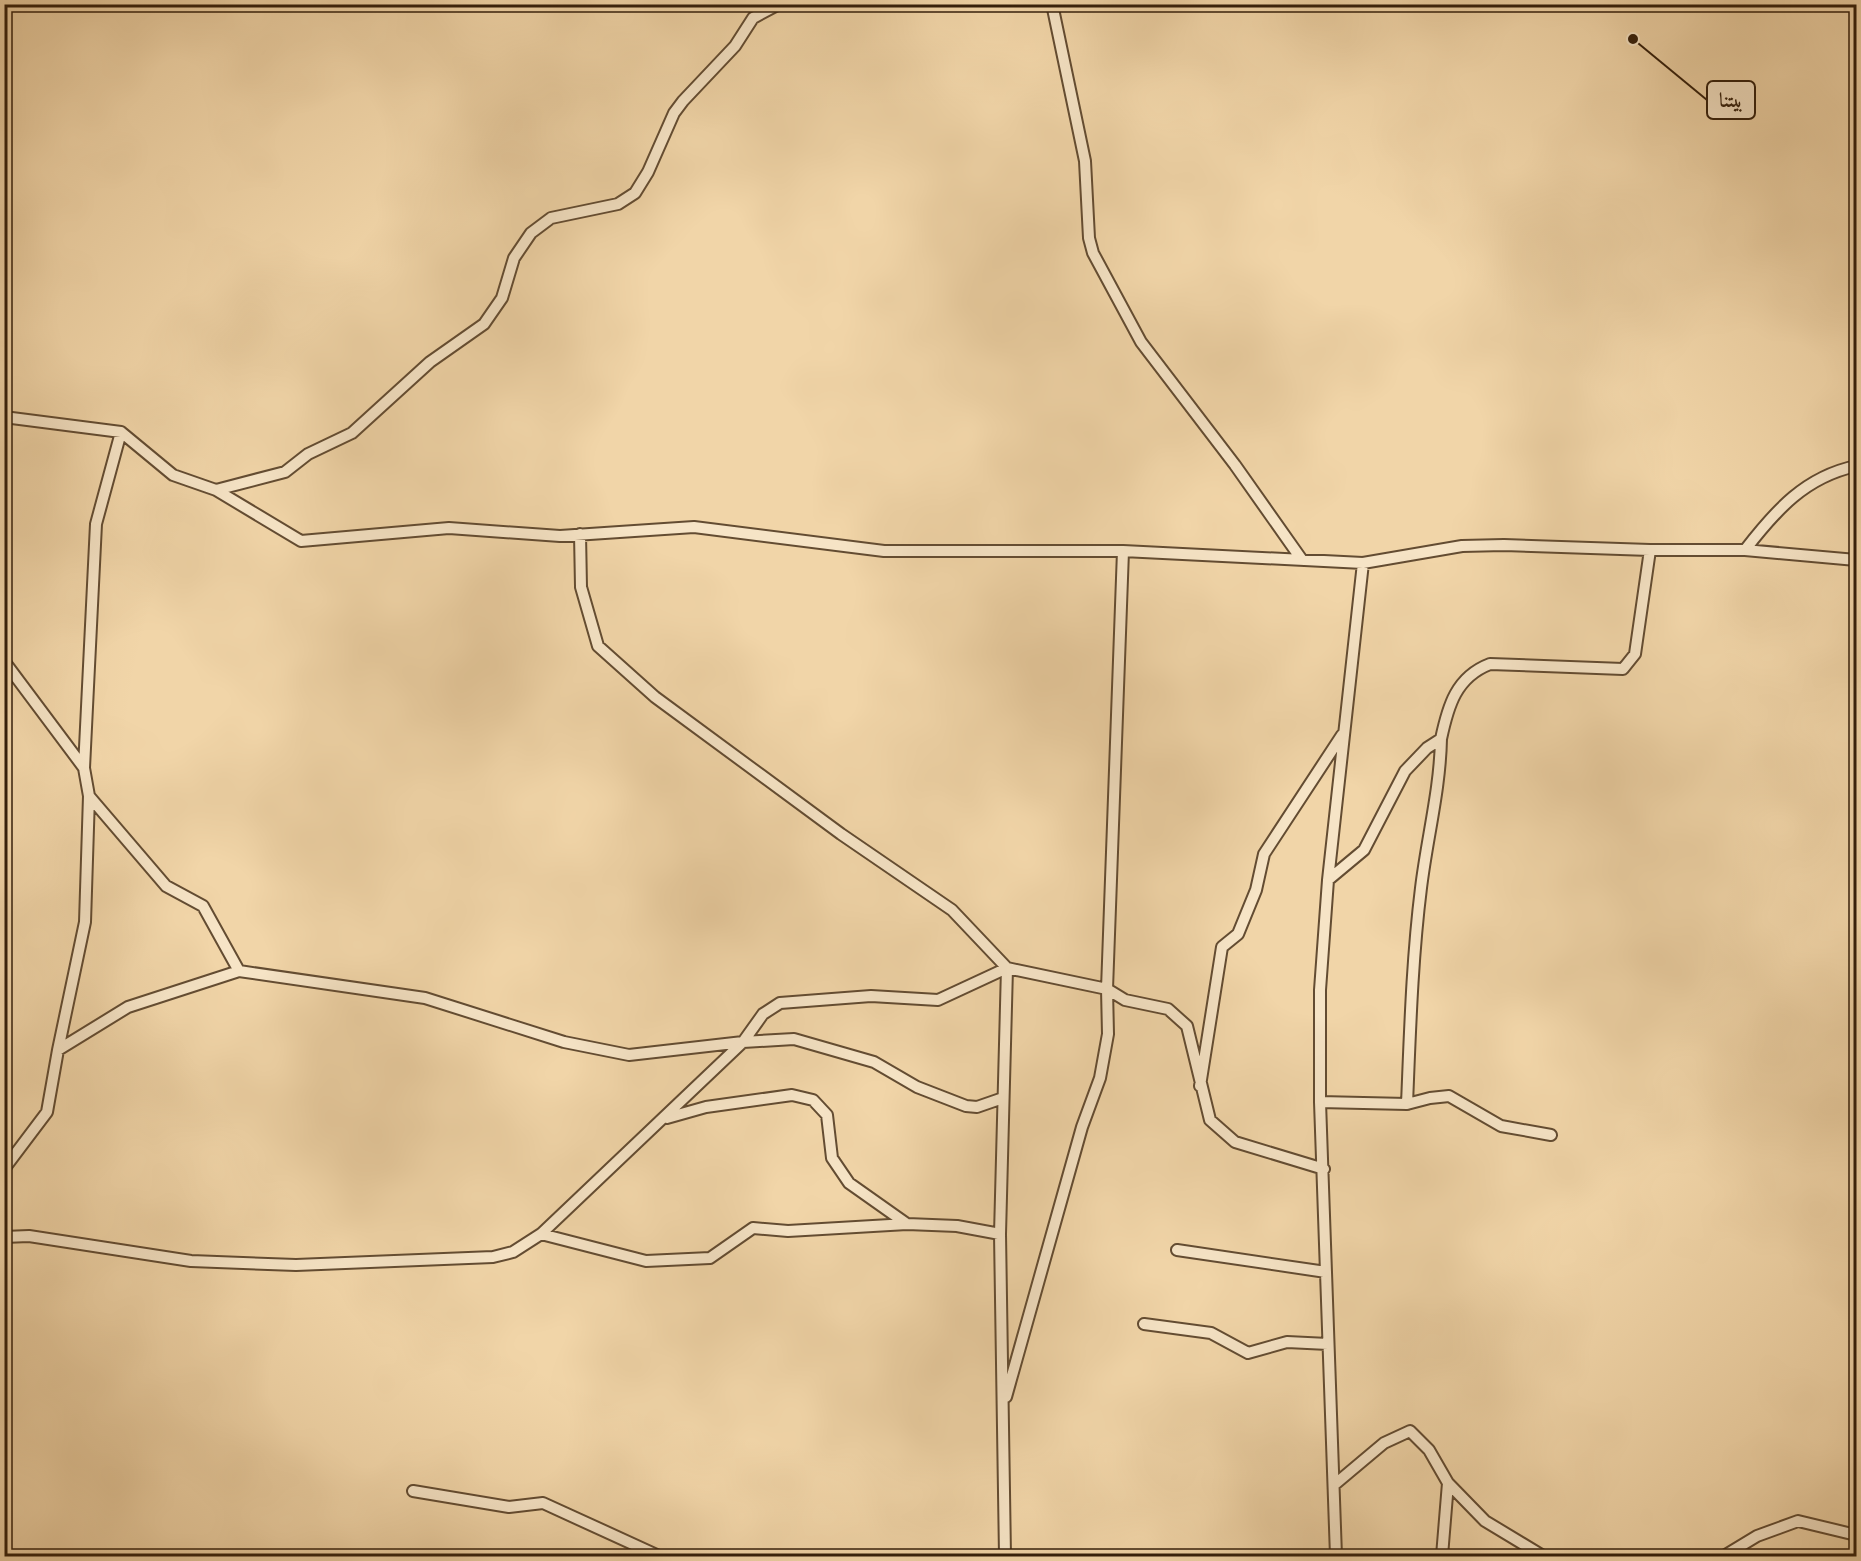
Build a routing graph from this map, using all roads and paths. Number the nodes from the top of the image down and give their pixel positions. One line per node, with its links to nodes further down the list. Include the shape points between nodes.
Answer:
1 (779, 4): 6 (street, via 753,18 735,46 683,101 635,193 618,204 551,218 531,233 514,258 502,298 484,324 430,362 352,433 308,454 285,472)
2 (1052, 4): 11 (street, via 1085,160 1092,253 1141,342)
3 (4, 417): 4 (street)
4 (121, 432): 6 (street, via 173,475); 17 (street, via 96,524)
5 (1857, 466): 9 (street, via 1831,471 1798,492 1770,518)
6 (216, 490): 7 (street, via 301,541 449,528)
7 (580, 534): 10 (street, via 694,527 884,551); 20 (street, via 581,587 598,646 655,697 952,910)
8 (1650, 550): 9 (street); 13 (street, via 1462,546); 16 (street, via 1635,654 1623,669 1490,664 1473,670 1449,704)
9 (1745, 550): 12 (street)
10 (1123, 551): 11 (street); 22 (street)
11 (1302, 560): 13 (street)
12 (1857, 560)
13 (1363, 563): 15 (street)
14 (4, 661): 17 (street)
15 (1344, 732): 19 (street); 25 (street, via 1264,854 1256,890 1238,934 1222,947)
16 (1441, 738): 19 (street, via 1405,771 1364,850); 28 (street, via 1441,774 1421,888)
17 (84, 768): 18 (street)
18 (89, 796): 21 (street, via 166,886 203,906); 24 (street, via 85,922)
19 (1328, 880): 27 (street, via 1320,990)
20 (1007, 968): 22 (street); 23 (street, via 938,1000 871,996 780,1003 763,1014); 26 (street)
21 (239, 971): 23 (street, via 425,998 564,1042 629,1055); 24 (street, via 128,1007)
22 (1107, 988): 25 (street, via 1125,1000 1168,1009 1187,1026); 41 (street, via 1108,1034 1100,1078 1082,1127)
23 (743, 1042): 26 (street, via 794,1039 828,1048 874,1062 917,1087 966,1106 977,1107); 29 (street)
24 (58, 1050): 31 (street, via 47,1112)
25 (1200, 1086): 32 (street, via 1210,1120 1235,1142)
26 (1003, 1098): 35 (street)
27 (1320, 1102): 28 (street); 32 (street)
28 (1407, 1104): 30 (street, via 1449,1096 1501,1126)
29 (665, 1118): 33 (street, via 706,1107 792,1095 813,1100 827,1115 832,1158 849,1183); 34 (street)
30 (1551, 1135)
31 (4, 1169)
32 (1324, 1169): 38 (street)
33 (907, 1224): 34 (street, via 788,1231 753,1228 710,1258 646,1261); 35 (street, via 957,1226)
34 (541, 1234): 36 (street, via 513,1252 493,1257 296,1265 191,1261 41,1238)
35 (1000, 1234): 41 (street)
36 (4, 1237)
37 (1177, 1250): 38 (street)
38 (1326, 1272): 40 (street)
39 (1144, 1324): 40 (street, via 1211,1333 1248,1353 1287,1342)
40 (1328, 1344): 43 (street)
41 (1002, 1408): 47 (street)
42 (1448, 1483): 43 (street, via 1429,1450 1410,1431 1384,1443); 49 (street); 50 (street, via 1485,1521)
43 (1334, 1485): 48 (street)
44 (413, 1491): 46 (street, via 509,1507 543,1503)
45 (1857, 1535): 51 (street, via 1798,1521 1757,1536)
46 (659, 1557)
47 (1005, 1557)
48 (1336, 1557)
49 (1442, 1557)
50 (1543, 1557)
51 (1724, 1557)

